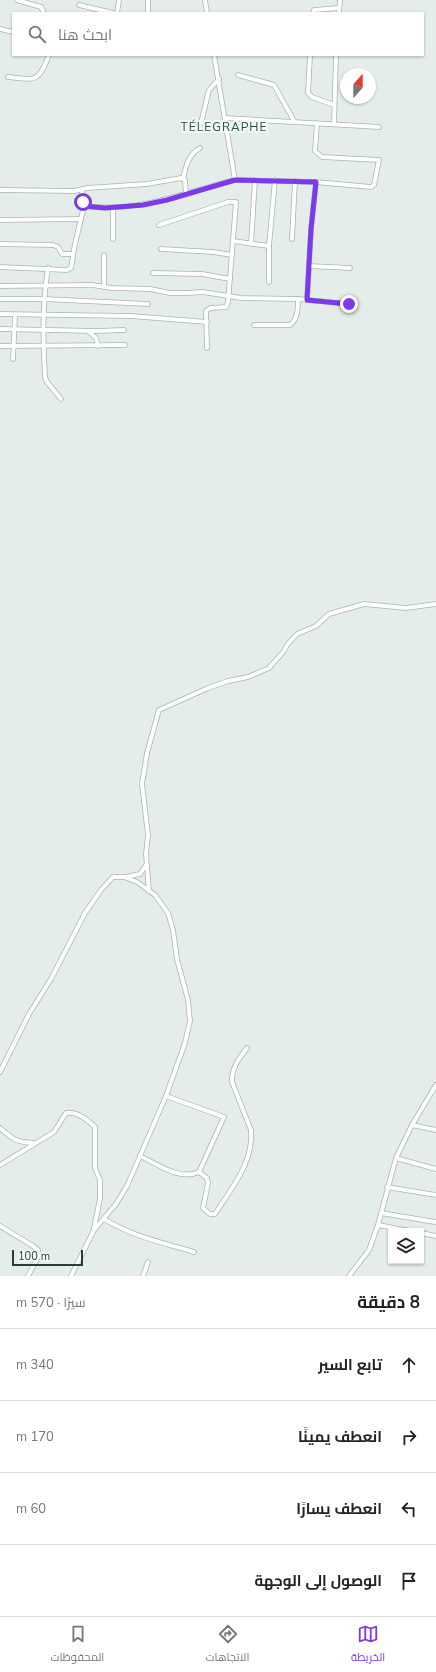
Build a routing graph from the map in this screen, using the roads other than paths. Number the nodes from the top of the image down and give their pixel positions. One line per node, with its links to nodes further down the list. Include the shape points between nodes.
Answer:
1 (17, 0): 8 (street, via 41,7)
2 (118, 0): 10 (street)
3 (148, 0): 11 (street)
4 (205, 0): 12 (street)
5 (340, 0): 7 (street)
6 (79, 5): 9 (street)
7 (339, 8): 13 (street, via 318,9); 14 (street)
8 (44, 12)
9 (109, 12)
10 (117, 12)
11 (148, 12)
12 (207, 12)
13 (313, 12)
14 (339, 12)
15 (0, 29): 16 (street)
16 (12, 32)
17 (49, 56): 22 (street, via 36,78 31,80)
18 (214, 56): 23 (street)
19 (310, 56): 24 (street, via 308,93)
20 (336, 56): 24 (street)
21 (238, 75): 26 (street, via 274,85)
22 (8, 77)
23 (219, 79): 25 (street); 27 (street, via 210,90)
24 (334, 105): 29 (street)
25 (225, 118): 26 (street); 33 (street)
26 (294, 122): 28 (street)
27 (201, 123)
28 (317, 123): 29 (street); 37 (street, via 315,151 322,157 379,160 376,183 371,187)
29 (334, 124): 30 (street)
30 (379, 127)
31 (200, 148): 32 (street, via 190,157)
32 (183, 179): 39 (street); 40 (street)
33 (235, 180): 34 (street); 40 (street)
34 (255, 180): 35 (street); 50 (street)
35 (275, 180): 36 (street); 51 (street)
36 (295, 181): 37 (street); 47 (street)
37 (316, 182): 56 (street)
38 (0, 190): 39 (street)
39 (82, 190): 41 (street)
40 (186, 194): 42 (street, via 143,205)
41 (84, 206): 42 (street); 43 (street)
42 (113, 208): 46 (street)
43 (81, 219): 44 (street); 53 (street)
44 (0, 220)
45 (159, 225): 48 (street, via 235,201)
46 (113, 239)
47 (292, 239)
48 (233, 241): 50 (street); 55 (street)
49 (0, 244): 53 (street, via 53,245 58,247 62,254)
50 (251, 244): 51 (street)
51 (269, 246): 62 (street)
52 (161, 249): 55 (street)
53 (73, 254): 58 (street, via 70,269)
54 (104, 255): 65 (street)
55 (232, 255): 61 (street)
56 (309, 266): 59 (street); 70 (street)
57 (0, 267): 58 (street)
58 (48, 268): 63 (street)
59 (350, 268)
60 (153, 274): 61 (street, via 202,274)
61 (230, 279): 66 (street)
62 (268, 282)
63 (46, 284): 64 (street); 65 (street); 68 (street)
64 (0, 286)
65 (104, 287): 66 (street, via 150,289 170,293 203,292)
66 (229, 296): 69 (street); 76 (street, via 226,308 206,311)
67 (0, 299): 68 (street)
68 (44, 299): 71 (street); 75 (street)
69 (298, 299): 70 (street); 77 (street, via 296,316 292,324)
70 (307, 300): 72 (street)
71 (148, 304)
72 (349, 304)
73 (0, 314): 74 (street)
74 (15, 315): 75 (street); 79 (street)
75 (43, 315): 76 (street, via 131,316); 80 (street)
76 (207, 322): 88 (street)
77 (254, 325)
78 (0, 329): 79 (street)
79 (14, 329): 80 (street); 84 (street)
80 (42, 330): 82 (street); 83 (street)
81 (124, 330): 82 (street)
82 (89, 331): 87 (street, via 96,338)
83 (43, 344): 84 (street); 87 (street); 90 (street, via 45,377)
84 (14, 345): 86 (street); 89 (street)
85 (125, 345): 87 (street)
86 (0, 346)
87 (98, 346)
88 (207, 348)
89 (13, 359)
90 (61, 399)
91 (436, 604): 92 (street, via 406,608 364,604 329,614 316,626 297,634 269,668 248,677 208,688 159,710 147,753 142,784 148,835)
92 (146, 865): 93 (street, via 140,874); 94 (street)
93 (124, 877): 94 (street); 96 (street, via 113,877 85,913)
94 (149, 891): 98 (street, via 168,913 188,1000 190,1022)
95 (247, 1048): 107 (street, via 231,1077 251,1130 250,1149 241,1175 215,1214 210,1214 203,1208 208,1183 207,1178)
96 (0, 1072)
97 (436, 1086): 99 (street)
98 (166, 1096): 103 (street); 107 (street, via 224,1117)
99 (412, 1125): 101 (street); 104 (street)
100 (0, 1128): 102 (street, via 19,1142)
101 (436, 1130)
102 (36, 1143): 105 (street); 116 (street, via 54,1132 66,1113 71,1112 88,1120 95,1127 94,1168 100,1180 100,1198)
103 (140, 1156): 107 (street, via 182,1175); 111 (street, via 127,1186)
104 (396, 1158): 106 (street); 108 (street)
105 (0, 1165)
106 (436, 1169)
107 (199, 1172)
108 (388, 1187): 109 (street); 110 (street)
109 (436, 1195)
110 (381, 1213): 112 (street); 113 (street)
111 (104, 1219): 116 (street); 119 (street, via 145,1239)
112 (435, 1222)
113 (378, 1225): 115 (street); 124 (street, via 369,1250)
114 (0, 1226): 121 (street, via 38,1250 39,1255)
115 (394, 1228)
116 (94, 1230): 122 (street)
117 (424, 1234): 118 (street)
118 (436, 1236)
119 (194, 1252)
120 (148, 1262): 123 (street)
121 (28, 1276)
122 (70, 1276)
123 (143, 1276)
124 (349, 1276)

